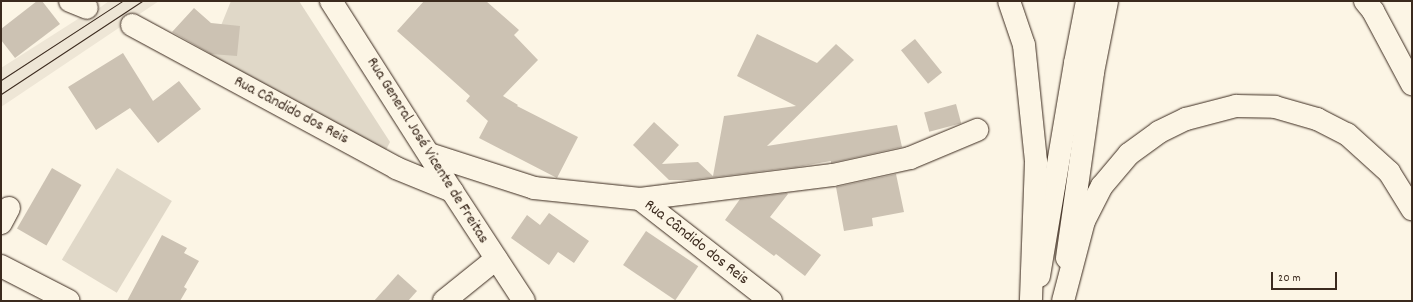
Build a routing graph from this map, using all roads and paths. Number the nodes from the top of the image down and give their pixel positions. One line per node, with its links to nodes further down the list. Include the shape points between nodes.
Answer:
1 (331, 1): 9 (main road, Rua General José Vicente de Freitas)
2 (1009, 1): 19 (main road, via 1024,45 1036,162)
3 (1087, 1): 20 (main road)
4 (1107, 1): 21 (main road, via 1093,72)
5 (1365, 1): 7 (main road)
6 (132, 25): 10 (main road, Rua Cândido dos Reis, via 396,168)
7 (1412, 84)
8 (977, 130): 11 (main road, via 910,158 833,175)
9 (429, 154): 10 (main road, Rua General José Vicente de Freitas); 11 (main road, Rua Cândido dos Reis, via 534,188)
10 (452, 192): 13 (main road, Rua General José Vicente de Freitas)
11 (640, 199): 18 (main road, Rua Cândido dos Reis)
12 (1412, 209): 21 (main road, via 1389,172 1347,134 1317,119 1275,107 1236,106 1186,119 1159,132 1129,154 1102,186 1084,221)
13 (496, 259): 16 (main road); 17 (main road, Rua General José Vicente de Freitas)
14 (1, 266): 15 (main road)
15 (62, 299)
16 (444, 301)
17 (524, 301)
18 (771, 301)
19 (1031, 301)
20 (1035, 301)
21 (1062, 301)

